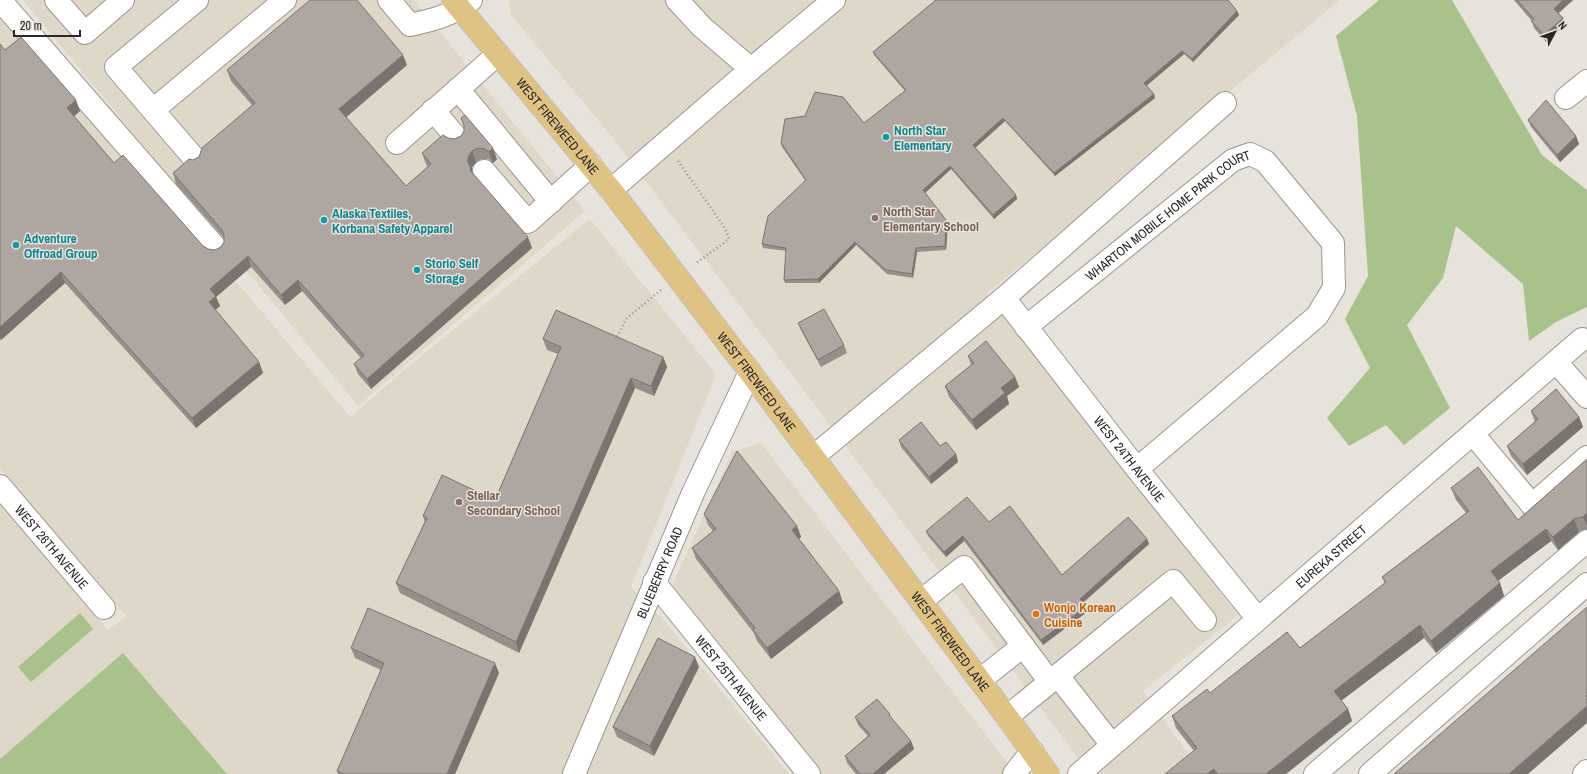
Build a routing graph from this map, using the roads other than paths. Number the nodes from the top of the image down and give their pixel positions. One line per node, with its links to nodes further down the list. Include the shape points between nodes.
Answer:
1 (0, 0): 25 (street)
2 (56, 0): 8 (street, via 85,33)
3 (197, 0): 16 (street, via 116,67)
4 (286, 0): 16 (street)
5 (389, 0): 9 (street, via 410,25 440,18)
6 (677, 0): 11 (street, via 702,27)
7 (834, 0): 11 (street)
8 (121, 1)
9 (462, 3): 10 (main road, WEST FIREWEED LANE)
10 (498, 54): 13 (street); 21 (main road, WEST FIREWEED LANE)
11 (751, 69): 23 (street)
12 (1587, 80): 14 (street)
13 (458, 89): 17 (street); 24 (street)
14 (1566, 98)
15 (1225, 103): 26 (street)
16 (153, 110): 20 (street)
17 (433, 110): 18 (street); 19 (street)
18 (456, 137)
19 (396, 142)
20 (194, 158)
21 (590, 165): 23 (main road, WEST FIREWEED LANE); 24 (street)
22 (484, 171): 24 (street, via 528,222)
23 (611, 190): 30 (main road, WEST FIREWEED LANE)
24 (551, 202)
25 (216, 248)
26 (1004, 298): 27 (street, WEST 24TH AVENUE); 34 (street)
27 (1026, 327): 35 (street, WEST 24TH AVENUE); 35 (street, WHARTON MOBILE HOME PARK COURT, via 1233,160 1250,154 1265,161 1333,243 1334,288 1317,316)
28 (1582, 339): 29 (street, EUREKA STREET)
29 (1556, 362): 31 (street); 32 (street, EUREKA STREET)
30 (750, 372): 34 (main road, WEST FIREWEED LANE); 38 (street, BLUEBERRY ROAD)
31 (1587, 397)
32 (1472, 434): 33 (street, via 1532,505); 42 (street, EUREKA STREET)
33 (1587, 456)
34 (813, 457): 40 (main road, WEST FIREWEED LANE)
35 (1137, 469): 42 (street, WEST 24TH AVENUE)
36 (0, 486): 41 (street, WEST 26TH AVENUE)
37 (1587, 541): 56 (street)
38 (654, 582): 51 (street, WEST 25TH AVENUE); 52 (street, BLUEBERRY ROAD)
39 (1587, 584): 57 (street)
40 (921, 601): 44 (street, via 964,567); 46 (main road, WEST FIREWEED LANE)
41 (104, 608)
42 (1258, 619): 48 (street, EUREKA STREET)
43 (1205, 620): 45 (street, via 1173,581)
44 (1023, 646): 45 (street); 46 (street)
45 (1054, 679): 47 (street); 48 (street)
46 (980, 680): 47 (main road, WEST FIREWEED LANE)
47 (1007, 717): 49 (main road, WEST FIREWEED LANE)
48 (1112, 745): 55 (street, EUREKA STREET)
49 (1032, 751): 53 (street); 54 (main road, WEST FIREWEED LANE)
50 (1587, 771): 58 (street)
51 (804, 772)
52 (574, 774)
53 (1014, 774)
54 (1048, 774)
55 (1079, 774)
56 (1315, 774)
57 (1370, 774)
58 (1584, 774)

